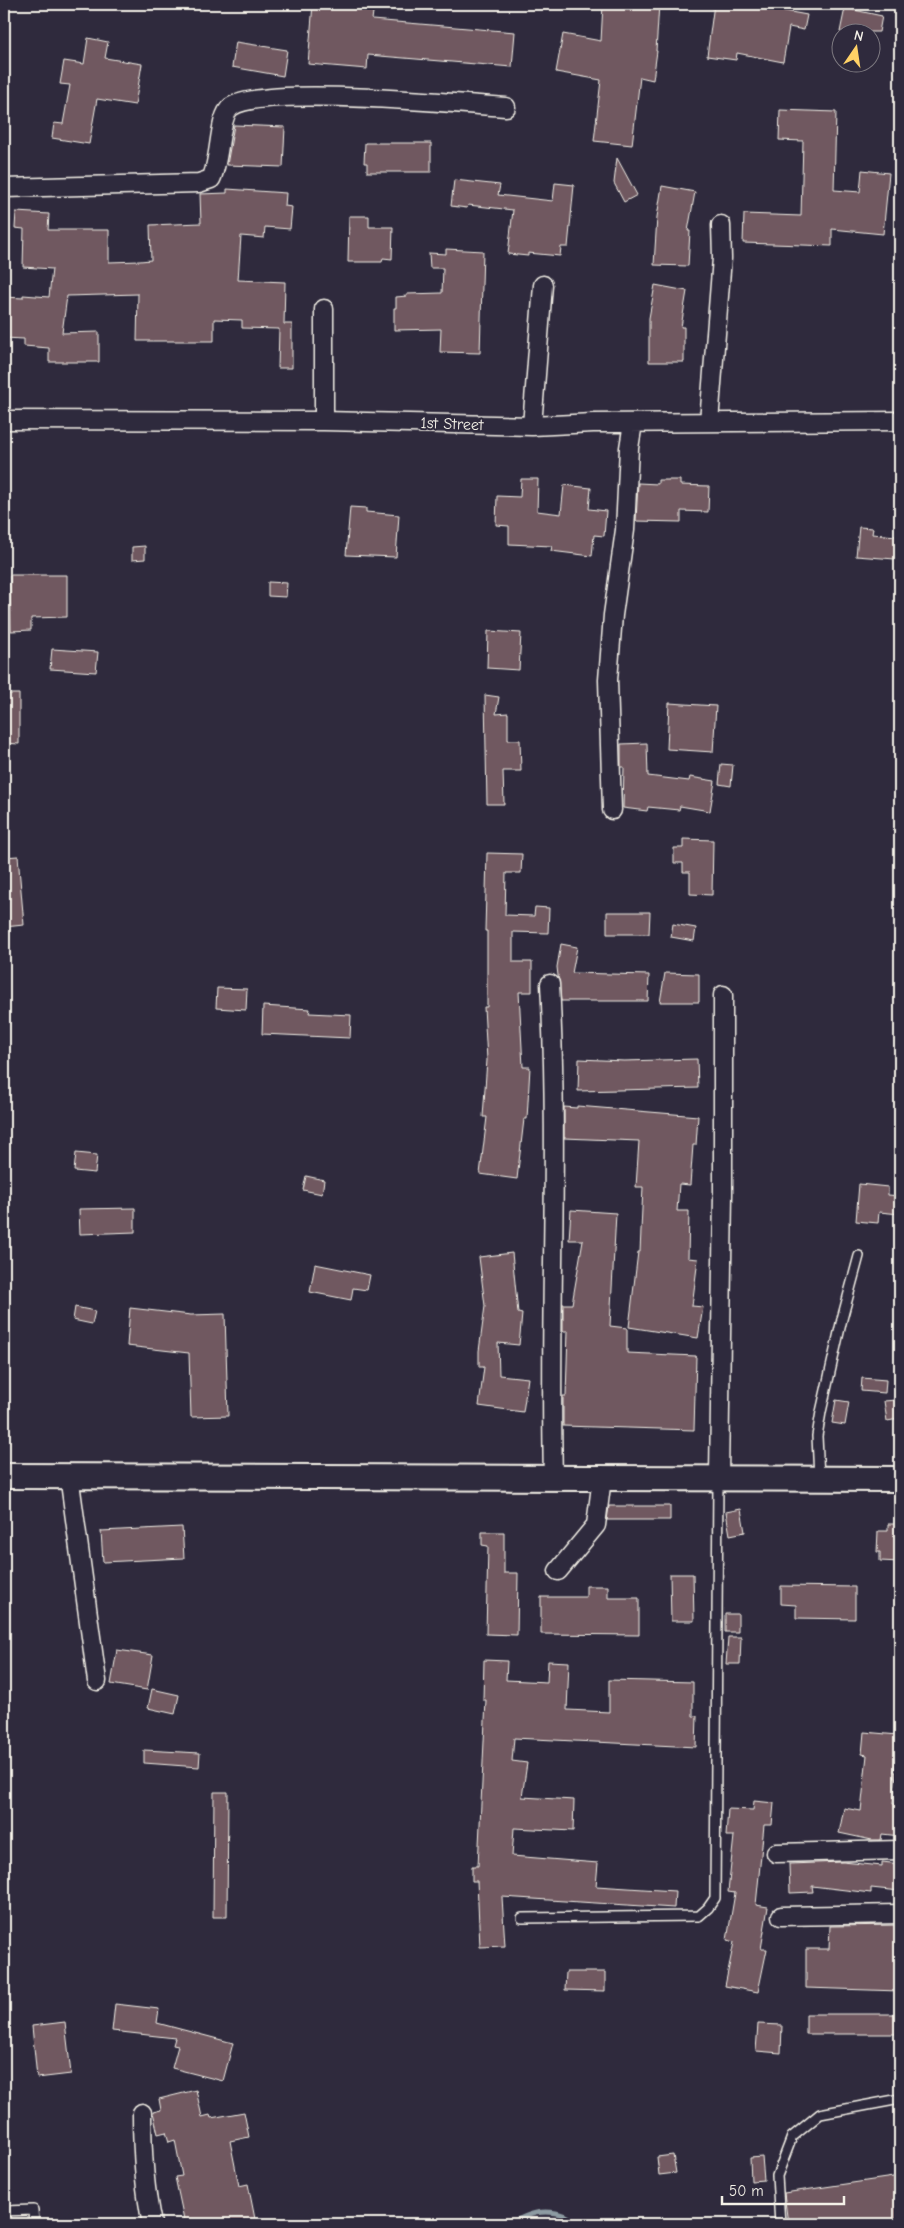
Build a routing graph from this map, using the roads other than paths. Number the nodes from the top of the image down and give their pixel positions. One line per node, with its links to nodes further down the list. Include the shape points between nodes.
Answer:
1 (506, 107): 2 (street, via 293,96 250,99 230,108 223,122 217,168 211,179 199,183)
2 (4, 188)
3 (721, 225): 9 (street, via 722,258)
4 (543, 285): 11 (street)
5 (324, 309): 7 (street)
6 (4, 420): 7 (street, 1st Street)
7 (324, 421): 11 (street, 1st Street)
8 (900, 421): 9 (street, 1st Street)
9 (708, 422): 10 (street, 1st Street)
10 (633, 423): 11 (street, 1st Street); 12 (street, via 626,530 613,615 608,680)
11 (532, 426)
12 (612, 810)
13 (550, 984): 19 (street, via 554,1084)
14 (723, 994): 18 (street)
15 (859, 1256): 21 (lane, via 817,1436)
16 (4, 1476): 17 (main road)
17 (69, 1476): 19 (main road); 24 (street)
18 (718, 1477): 20 (main road); 21 (main road); 29 (lane, via 715,1898 699,1916)
19 (553, 1478): 20 (main road)
20 (602, 1478): 23 (street, via 596,1525)
21 (818, 1478): 22 (main road)
22 (900, 1479)
23 (558, 1571)
24 (97, 1681)
25 (900, 1850): 26 (street)
26 (776, 1853)
27 (900, 1914): 28 (street)
28 (781, 1916)
29 (522, 1918)
30 (900, 2099): 35 (lane, via 820,2114 792,2137 777,2176)
31 (142, 2113): 34 (street, via 142,2167)
32 (4, 2211): 33 (lane, via 32,2210)
33 (34, 2224)
34 (152, 2224)
35 (780, 2224)

